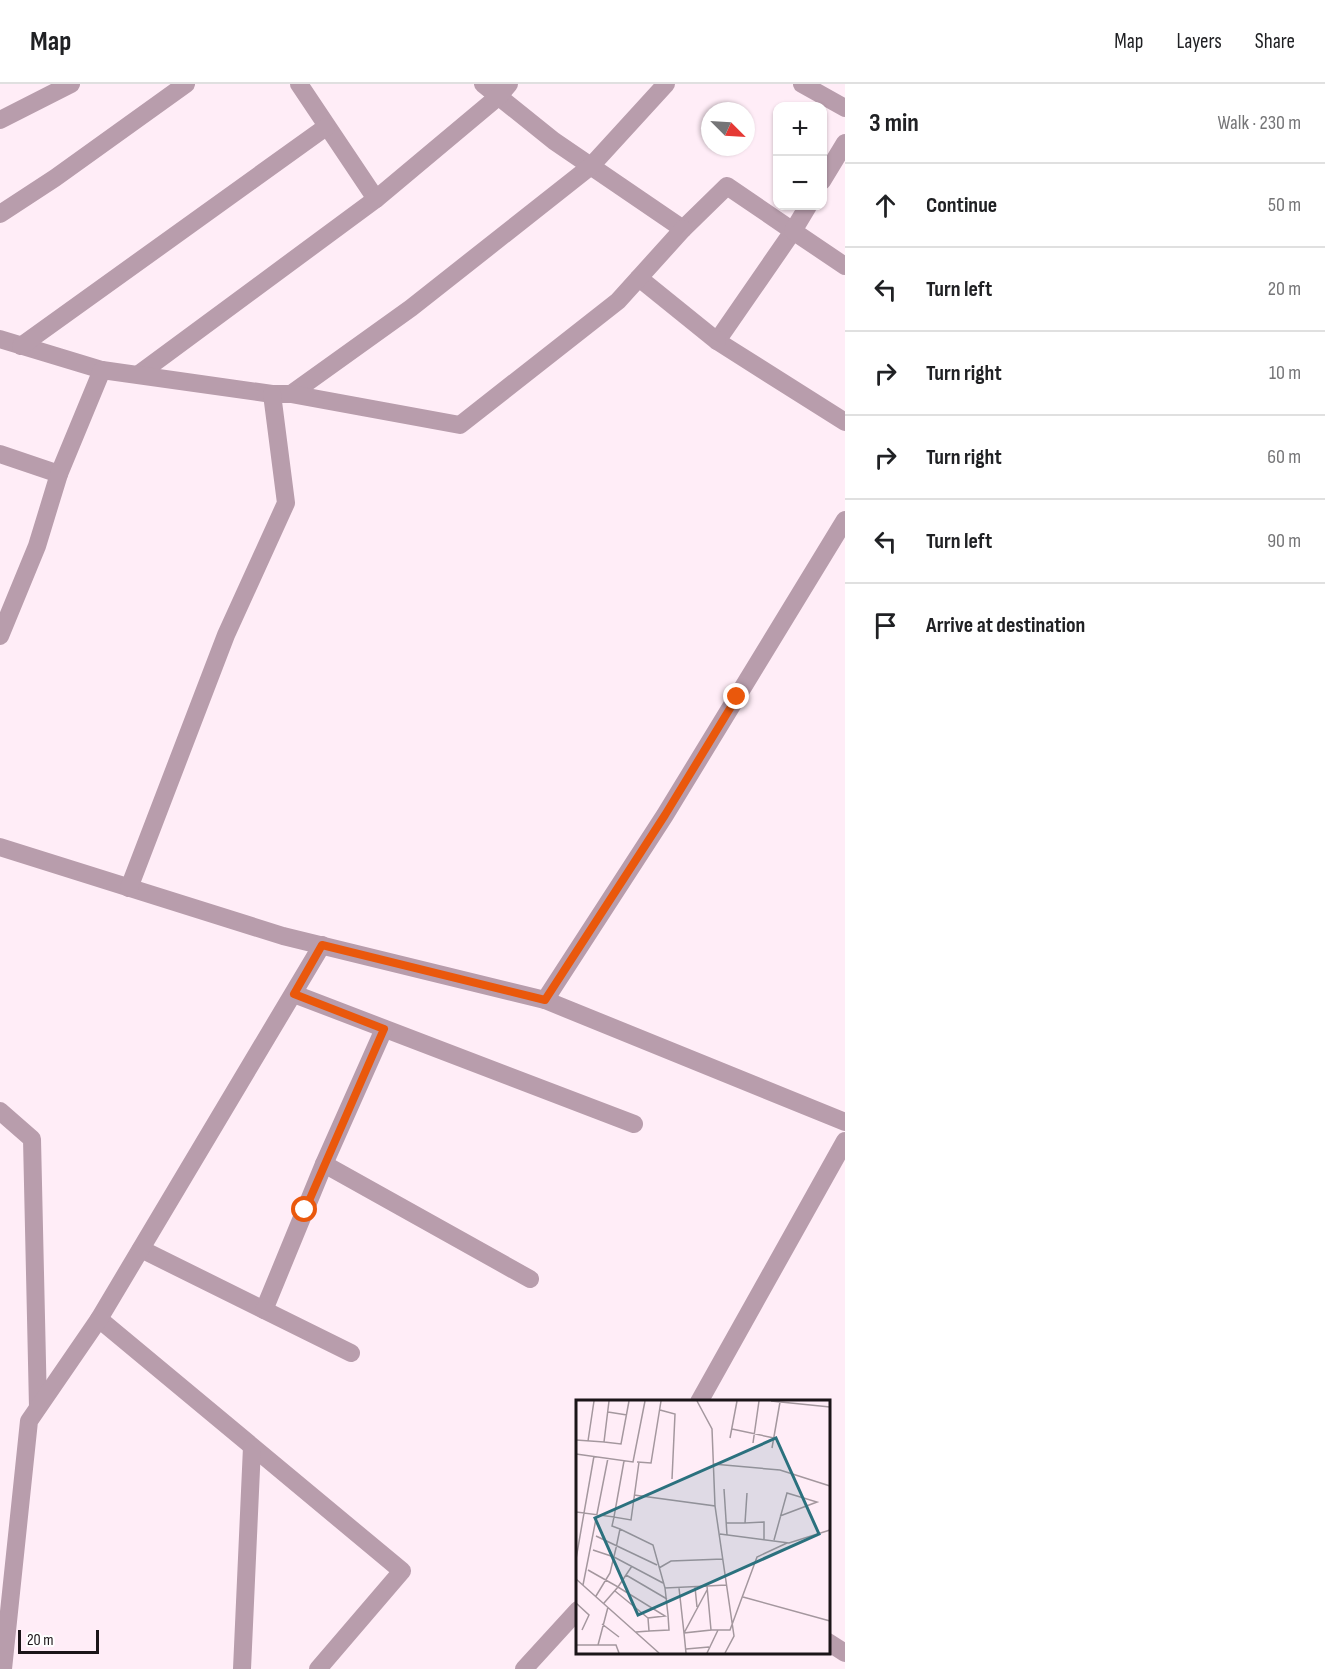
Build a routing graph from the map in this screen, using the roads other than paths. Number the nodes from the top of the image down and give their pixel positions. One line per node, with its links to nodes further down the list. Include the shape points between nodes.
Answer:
1 (71, 84): 9 (street)
2 (186, 84): 16 (street)
3 (299, 84): 10 (street)
4 (483, 84): 7 (street)
5 (666, 84): 12 (street)
6 (802, 84): 8 (street)
7 (504, 90): 12 (street, via 554,141); 14 (street)
8 (845, 108)
9 (0, 120)
10 (326, 127): 14 (street); 23 (street)
11 (845, 142): 13 (street)
12 (591, 166): 17 (street); 27 (street, via 411,308)
13 (827, 173)
14 (376, 199): 25 (street)
15 (805, 210): 18 (street)
16 (0, 214)
17 (683, 229): 18 (street, via 727,186); 20 (street)
18 (792, 231): 19 (street); 22 (street)
19 (845, 266)
20 (639, 278): 22 (street); 27 (street, via 618,301 460,425)
21 (0, 339): 23 (street)
22 (717, 341): 28 (street)
23 (21, 346): 24 (street)
24 (102, 370): 25 (street); 30 (street)
25 (139, 374): 26 (street)
26 (272, 394): 27 (street); 35 (street, via 286,503 226,635)
27 (291, 394)
28 (845, 422)
29 (0, 454): 30 (street)
30 (59, 474): 32 (street, via 37,546)
31 (845, 520): 38 (street, via 665,815)
32 (9, 591): 33 (street)
33 (0, 636)
34 (0, 847): 35 (street)
35 (129, 888): 36 (street)
36 (322, 945): 37 (street); 38 (street)
37 (294, 994): 39 (street); 45 (street)
38 (545, 1000): 41 (street)
39 (384, 1029): 42 (street); 44 (street)
40 (0, 1111): 51 (street, via 32,1139)
41 (845, 1122)
42 (634, 1124)
43 (845, 1141): 50 (street)
44 (324, 1164): 46 (street); 47 (street)
45 (141, 1249): 47 (street); 48 (street)
46 (530, 1279)
47 (264, 1310): 49 (street)
48 (99, 1319): 51 (street); 52 (street)
49 (351, 1353)
50 (700, 1400)
51 (38, 1407): 56 (street, via 29,1421)
52 (252, 1447): 57 (street); 58 (street, via 402,1571)
53 (576, 1612): 59 (street)
54 (830, 1643): 55 (street)
55 (845, 1653)
56 (3, 1669)
57 (242, 1669)
58 (318, 1669)
59 (524, 1669)

